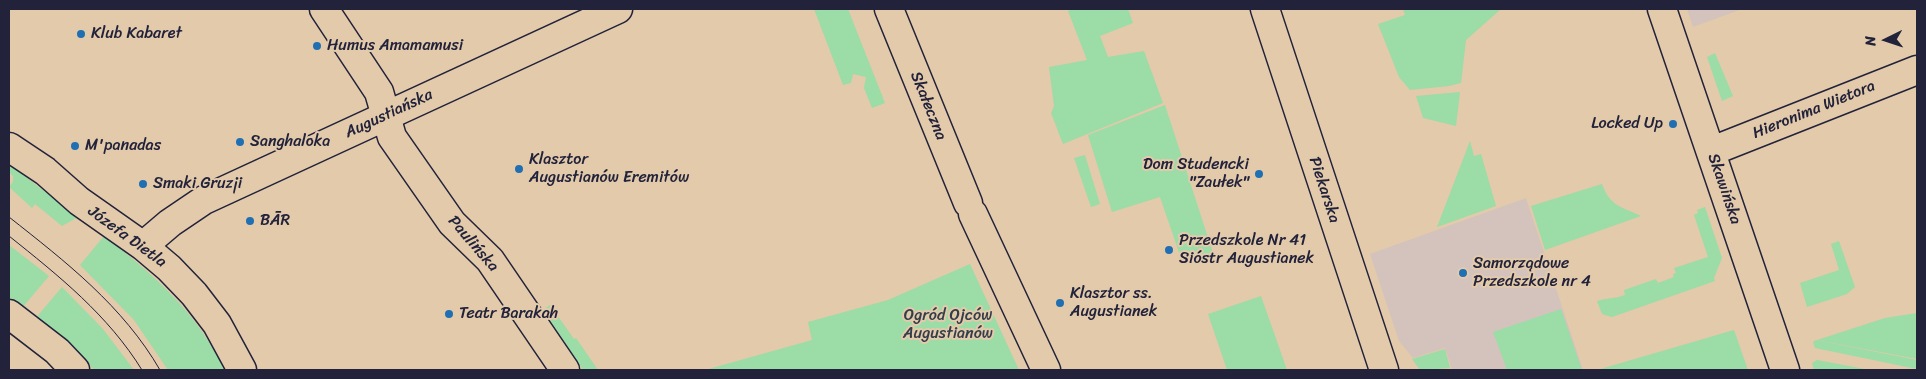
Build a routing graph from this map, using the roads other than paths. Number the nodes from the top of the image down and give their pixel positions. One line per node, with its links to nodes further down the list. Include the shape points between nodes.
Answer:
1 (324, 9): 7 (street, Paulińska, via 379,92)
2 (889, 9): 15 (street, Skałeczna, via 970,209)
3 (1265, 9): 16 (street, Piekarska)
4 (1662, 9): 9 (street, Skawińska)
5 (607, 11): 7 (street, Augustiańska)
6 (1917, 70): 9 (street, Hieronima Wietora)
7 (386, 115): 10 (street, Augustiańska, via 204,200); 14 (street, Paulińska, via 392,137 452,223 490,260)
8 (9, 147): 10 (street, Józefa Dietla, via 45,171 105,222)
9 (1712, 151): 17 (street, Skawińska)
10 (143, 246): 13 (street, Józefa Dietla, via 194,294 217,324)
11 (9, 314): 12 (street, via 57,351)
12 (75, 370)
13 (242, 370)
14 (565, 370)
15 (1046, 370)
16 (1384, 370)
17 (1785, 370)

